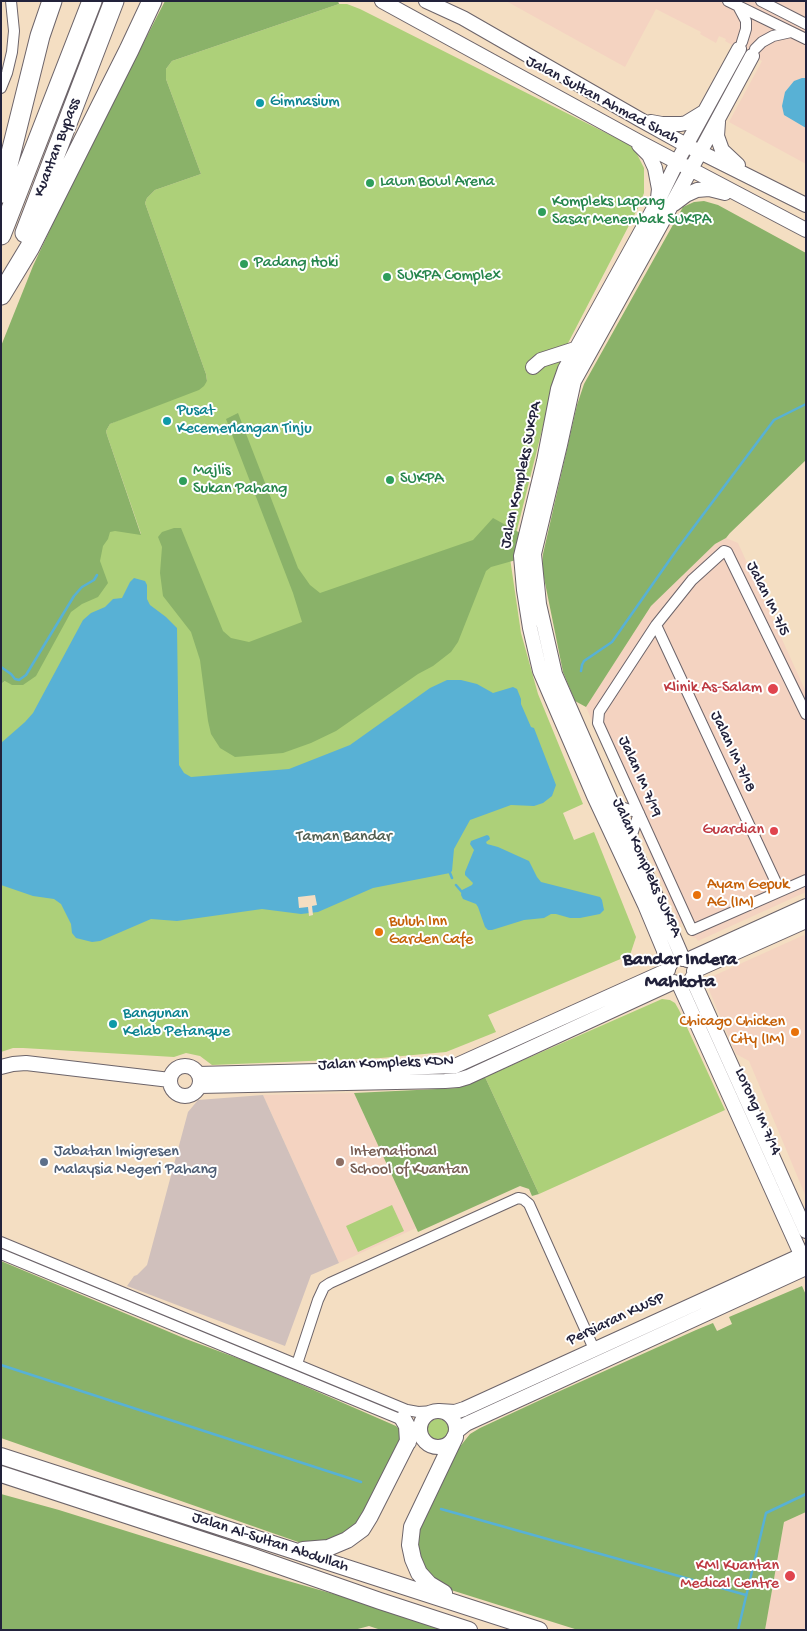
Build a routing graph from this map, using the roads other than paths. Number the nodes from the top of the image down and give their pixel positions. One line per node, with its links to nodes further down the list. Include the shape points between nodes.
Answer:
1 (11, 1): 16 (street, via 12,52)
2 (52, 1): 26 (highway, via 40,36)
3 (92, 1): 32 (highway, Kuantan Bypass)
4 (114, 1): 33 (highway, Kuantan Bypass)
5 (382, 1): 20 (street, Jalan Sultan Ahmad Shah)
6 (426, 1): 18 (street, Jalan Sultan Ahmad Shah, via 463,18)
7 (728, 1): 10 (street)
8 (761, 1): 11 (street)
9 (152, 3): 33 (highway, via 30,247)
10 (738, 6): 12 (street); 14 (street, via 746,21)
11 (806, 24)
12 (792, 32): 13 (street); 15 (street, via 773,36)
13 (806, 39)
14 (741, 45): 17 (street, Jalan Kompleks SUKPA)
15 (754, 52): 19 (street, Jalan Kompleks SUKPA)
16 (1, 88)
17 (706, 111): 18 (street, via 681,124); 21 (street, Jalan Kompleks SUKPA)
18 (638, 119): 21 (street, Jalan Sultan Ahmad Shah)
19 (718, 119): 22 (street, Jalan Kompleks SUKPA); 25 (street, via 716,132 722,150)
20 (626, 135): 23 (street, Jalan Sultan Ahmad Shah); 30 (street, via 645,151 655,168 659,193)
21 (686, 145): 22 (street, Jalan Sultan Ahmad Shah); 23 (street, Jalan Kompleks SUKPA)
22 (700, 152): 24 (street, Jalan Kompleks SUKPA); 25 (street, Jalan Sultan Ahmad Shah)
23 (677, 162): 24 (street, Jalan Sultan Ahmad Shah); 30 (street, Jalan Kompleks SUKPA)
24 (691, 169): 27 (street, Jalan Sultan Ahmad Shah); 29 (street, Jalan Kompleks SUKPA)
25 (754, 178): 28 (street, Jalan Sultan Ahmad Shah)
26 (1, 193)
27 (747, 200): 29 (street, via 703,189 691,192); 31 (street, Jalan Sultan Ahmad Shah)
28 (806, 204)
29 (671, 206): 39 (street, Jalan Kompleks SUKPA, via 574,381 534,554 539,604 553,670)
30 (652, 213): 34 (street, Jalan Kompleks SUKPA)
31 (806, 230)
32 (1, 235)
33 (1, 294)
34 (575, 349): 35 (street, via 541,360); 46 (street, Jalan Kompleks SUKPA, via 559,385 522,549 530,628 540,671 594,796 645,905)
35 (533, 367)
36 (727, 552): 37 (street, Jalan IM 7/19, via 724,551 692,580); 38 (street, Jalan IM 7/5)
37 (656, 626): 40 (street, Jalan IM 7/19, via 599,712 598,724); 43 (street, Jalan IM 7/18)
38 (806, 714)
39 (612, 804): 40 (street); 41 (street, Jalan Kompleks SUKPA)
40 (638, 813): 41 (street); 43 (street, Jalan IM 7/19, via 692,930)
41 (630, 841): 46 (street, Jalan Kompleks SUKPA)
42 (806, 880): 43 (street, Jalan IM 7/19)
43 (780, 891)
44 (806, 906): 46 (street, Jalan Kompleks KDN)
45 (806, 921): 46 (street, Jalan Kompleks KDN)
46 (681, 971): 49 (street, Jalan Kompleks KDN, via 457,1073 328,1071); 50 (street, Lorong IM 7/14); 53 (street, Lorong IM 7/14)
47 (1, 1068): 48 (street, via 26,1063)
48 (170, 1080): 49 (street, via 172,1072 183,1066 192,1068); 49 (street, via 174,1092 186,1096 194,1093)
49 (198, 1080)
50 (806, 1231)
51 (1, 1242): 54 (street)
52 (1, 1254): 55 (street)
53 (805, 1260): 56 (street, Persiaran KWSP)
54 (110, 1287): 55 (street); 57 (street)
55 (106, 1298): 57 (street)
56 (604, 1349): 58 (street, via 529,1204 518,1198 324,1287); 59 (street, Persiaran KWSP, via 464,1409); 62 (street, Persiaran KWSP, via 466,1424)
57 (282, 1363): 58 (street); 60 (street)
58 (297, 1364): 59 (street, via 407,1410)
59 (437, 1411): 61 (street, via 425,1416); 62 (street, via 454,1419)
60 (402, 1419): 61 (street); 63 (main road, via 407,1426)
61 (419, 1429): 62 (street, Persiaran KWSP, via 422,1439 437,1448 448,1445); 63 (main road, via 413,1432)
62 (456, 1434): 67 (main road, via 412,1527 410,1546 419,1573 429,1584)
63 (408, 1442): 66 (main road, via 362,1529 328,1548)
64 (1, 1456): 66 (main road, Jalan Al-Sultan Abdullah)
65 (1, 1474): 68 (main road, Jalan Al-Sultan Abdullah)
66 (286, 1548): 67 (main road, Jalan Al-Sultan Abdullah)
67 (461, 1604): 69 (main road, Jalan Al-Sultan Abdullah)
68 (468, 1630)
69 (539, 1630)

